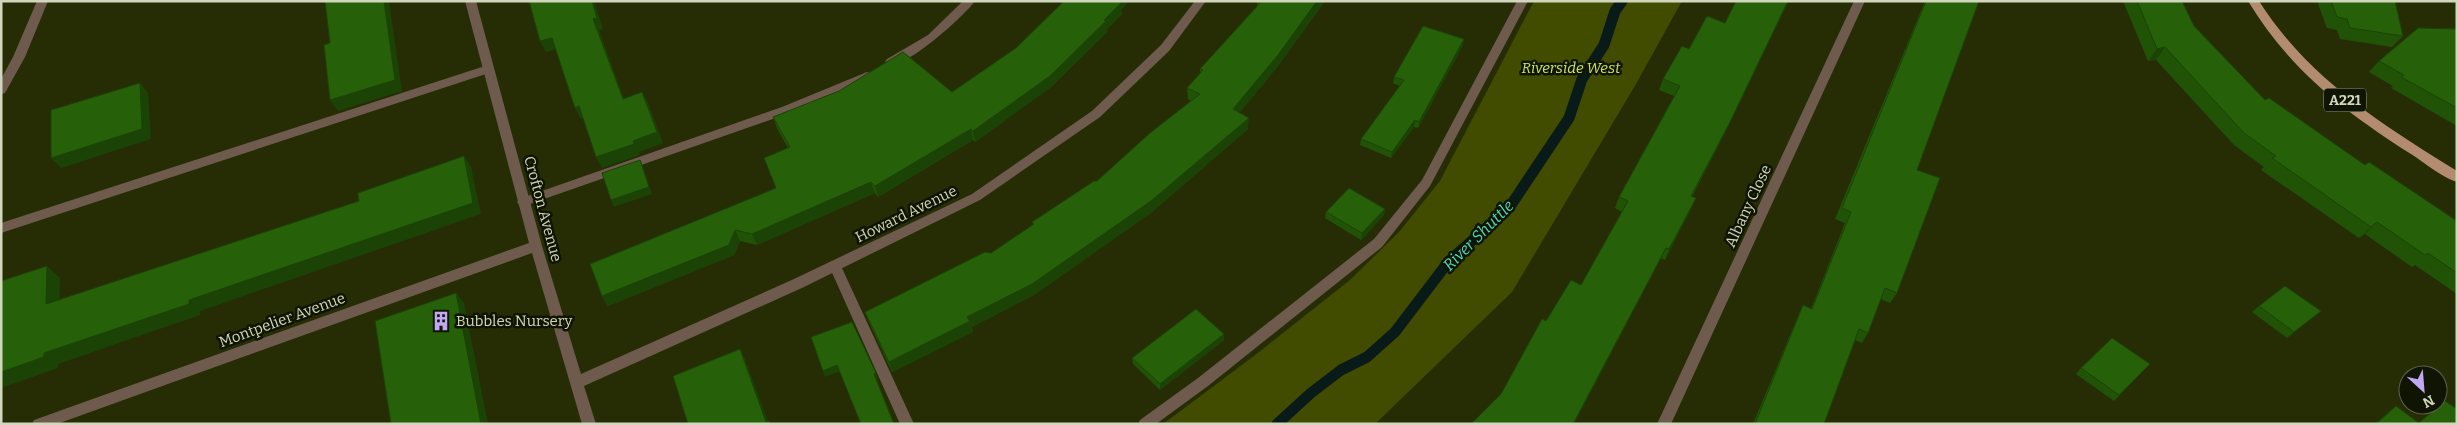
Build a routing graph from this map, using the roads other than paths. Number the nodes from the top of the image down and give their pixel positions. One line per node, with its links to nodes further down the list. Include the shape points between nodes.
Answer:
1 (43, 1): 9 (street)
2 (470, 1): 8 (street, Crofton Avenue)
3 (970, 1): 11 (street, via 932,38 872,74 786,110)
4 (1201, 1): 14 (street, Howard Avenue, via 1166,48 1096,114 976,197)
5 (1523, 1): 19 (street, via 1426,183 1378,243)
6 (1860, 1): 20 (street, Albany Close)
7 (2253, 1): 10 (main road, A221, via 2291,54 2333,91 2391,136)
8 (488, 69): 11 (street, Crofton Avenue); 12 (street)
9 (1, 90)
10 (2457, 177)
11 (524, 202): 13 (street, Crofton Avenue)
12 (1, 228)
13 (536, 246): 15 (street, Crofton Avenue); 16 (street, Montpelier Avenue)
14 (836, 266): 15 (street, Howard Avenue); 18 (street)
15 (576, 383): 17 (street, Crofton Avenue)
16 (39, 424)
17 (588, 424)
18 (908, 424)
19 (1145, 424)
20 (1664, 424)

